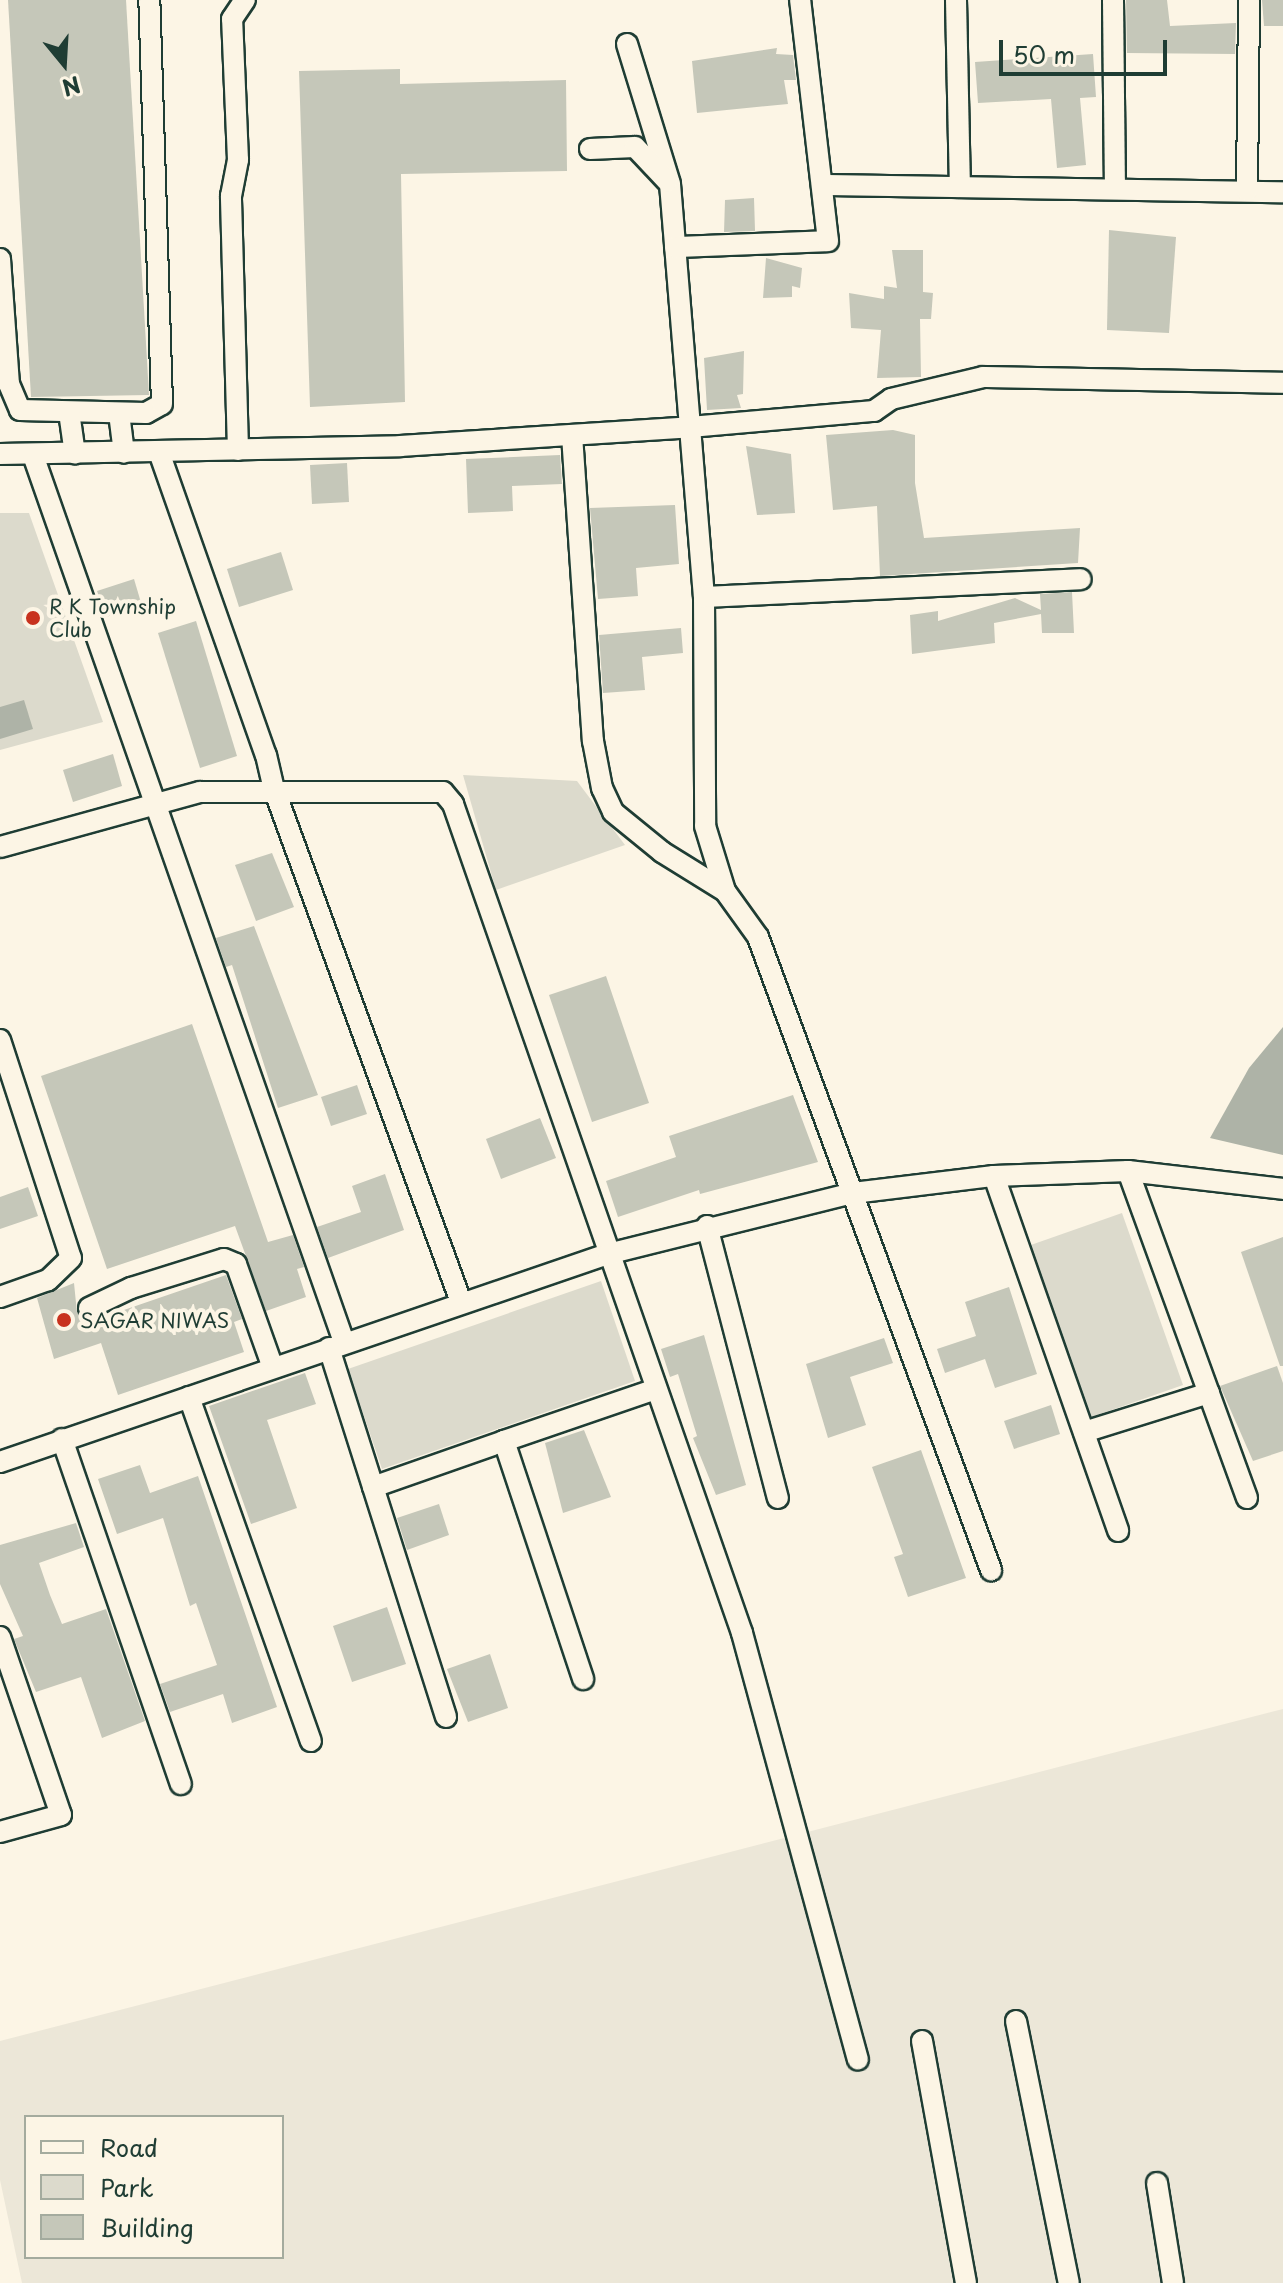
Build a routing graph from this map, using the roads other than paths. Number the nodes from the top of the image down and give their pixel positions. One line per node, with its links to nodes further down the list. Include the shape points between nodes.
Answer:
1 (149, 0): 20 (street, via 162,404 146,413)
2 (245, 0): 7 (street)
3 (800, 0): 11 (street)
4 (956, 0): 12 (street)
5 (1113, 0): 13 (street)
6 (1249, 0): 14 (street)
7 (231, 10): 23 (street, via 238,160 231,196)
8 (627, 44): 10 (street)
9 (590, 149): 10 (street, via 635,147)
10 (670, 184): 16 (street)
11 (822, 185): 12 (street); 16 (street, via 828,241)
12 (960, 187): 13 (street)
13 (1115, 189): 14 (street)
14 (1247, 191): 15 (street)
15 (1283, 192)
16 (675, 247): 21 (street)
17 (0, 259): 19 (street, via 9,384 20,410)
18 (1283, 383): 21 (street, via 983,377 891,399 874,411)
19 (69, 412): 20 (street); 27 (street)
20 (119, 413): 25 (street)
21 (690, 427): 22 (street); 30 (street)
22 (572, 435): 23 (street); 34 (street, via 593,741 602,788 613,812 662,852)
23 (238, 450): 24 (street)
24 (159, 452): 25 (street); 31 (street)
25 (124, 453): 27 (street)
26 (0, 454): 28 (street)
27 (75, 454): 28 (street)
28 (33, 455): 32 (street)
29 (1081, 579): 30 (street)
30 (704, 597): 34 (street, via 705,826)
31 (274, 789): 32 (street, via 200,792); 41 (street, via 443,792 453,804); 43 (street)
32 (155, 803): 33 (street); 45 (street)
33 (0, 847)
34 (725, 891): 39 (street, via 758,937)
35 (0, 1040): 42 (street, via 71,1258 48,1280)
36 (1128, 1171): 37 (street); 38 (street); 48 (street)
37 (994, 1176): 39 (street); 50 (street)
38 (1283, 1189)
39 (853, 1193): 40 (street); 58 (street)
40 (707, 1226): 41 (street); 55 (street)
41 (608, 1254): 43 (street); 47 (street)
42 (0, 1297)
43 (461, 1302): 45 (street)
44 (89, 1308): 46 (street, via 131,1288 224,1259 236,1264)
45 (337, 1345): 46 (street); 54 (street)
46 (273, 1368): 49 (street)
47 (656, 1389): 52 (street); 67 (street, via 775,1738)
48 (1209, 1393): 50 (street); 56 (street)
49 (189, 1397): 51 (street); 62 (street)
50 (1084, 1432): 57 (street)
51 (62, 1439): 53 (street); 63 (street)
52 (504, 1441): 54 (street); 60 (street)
53 (0, 1462)
54 (373, 1487): 61 (street)
55 (778, 1498)
56 (1247, 1498)
57 (1118, 1531)
58 (991, 1570)
59 (0, 1637): 64 (street, via 61,1815)
60 (583, 1679)
61 (446, 1717)
62 (311, 1741)
63 (181, 1784)
64 (0, 1832)
65 (1016, 2021): 70 (street)
66 (922, 2041): 69 (street)
67 (858, 2060)
68 (1157, 2183): 71 (street)
69 (966, 2283)
70 (1069, 2283)
71 (1173, 2283)

